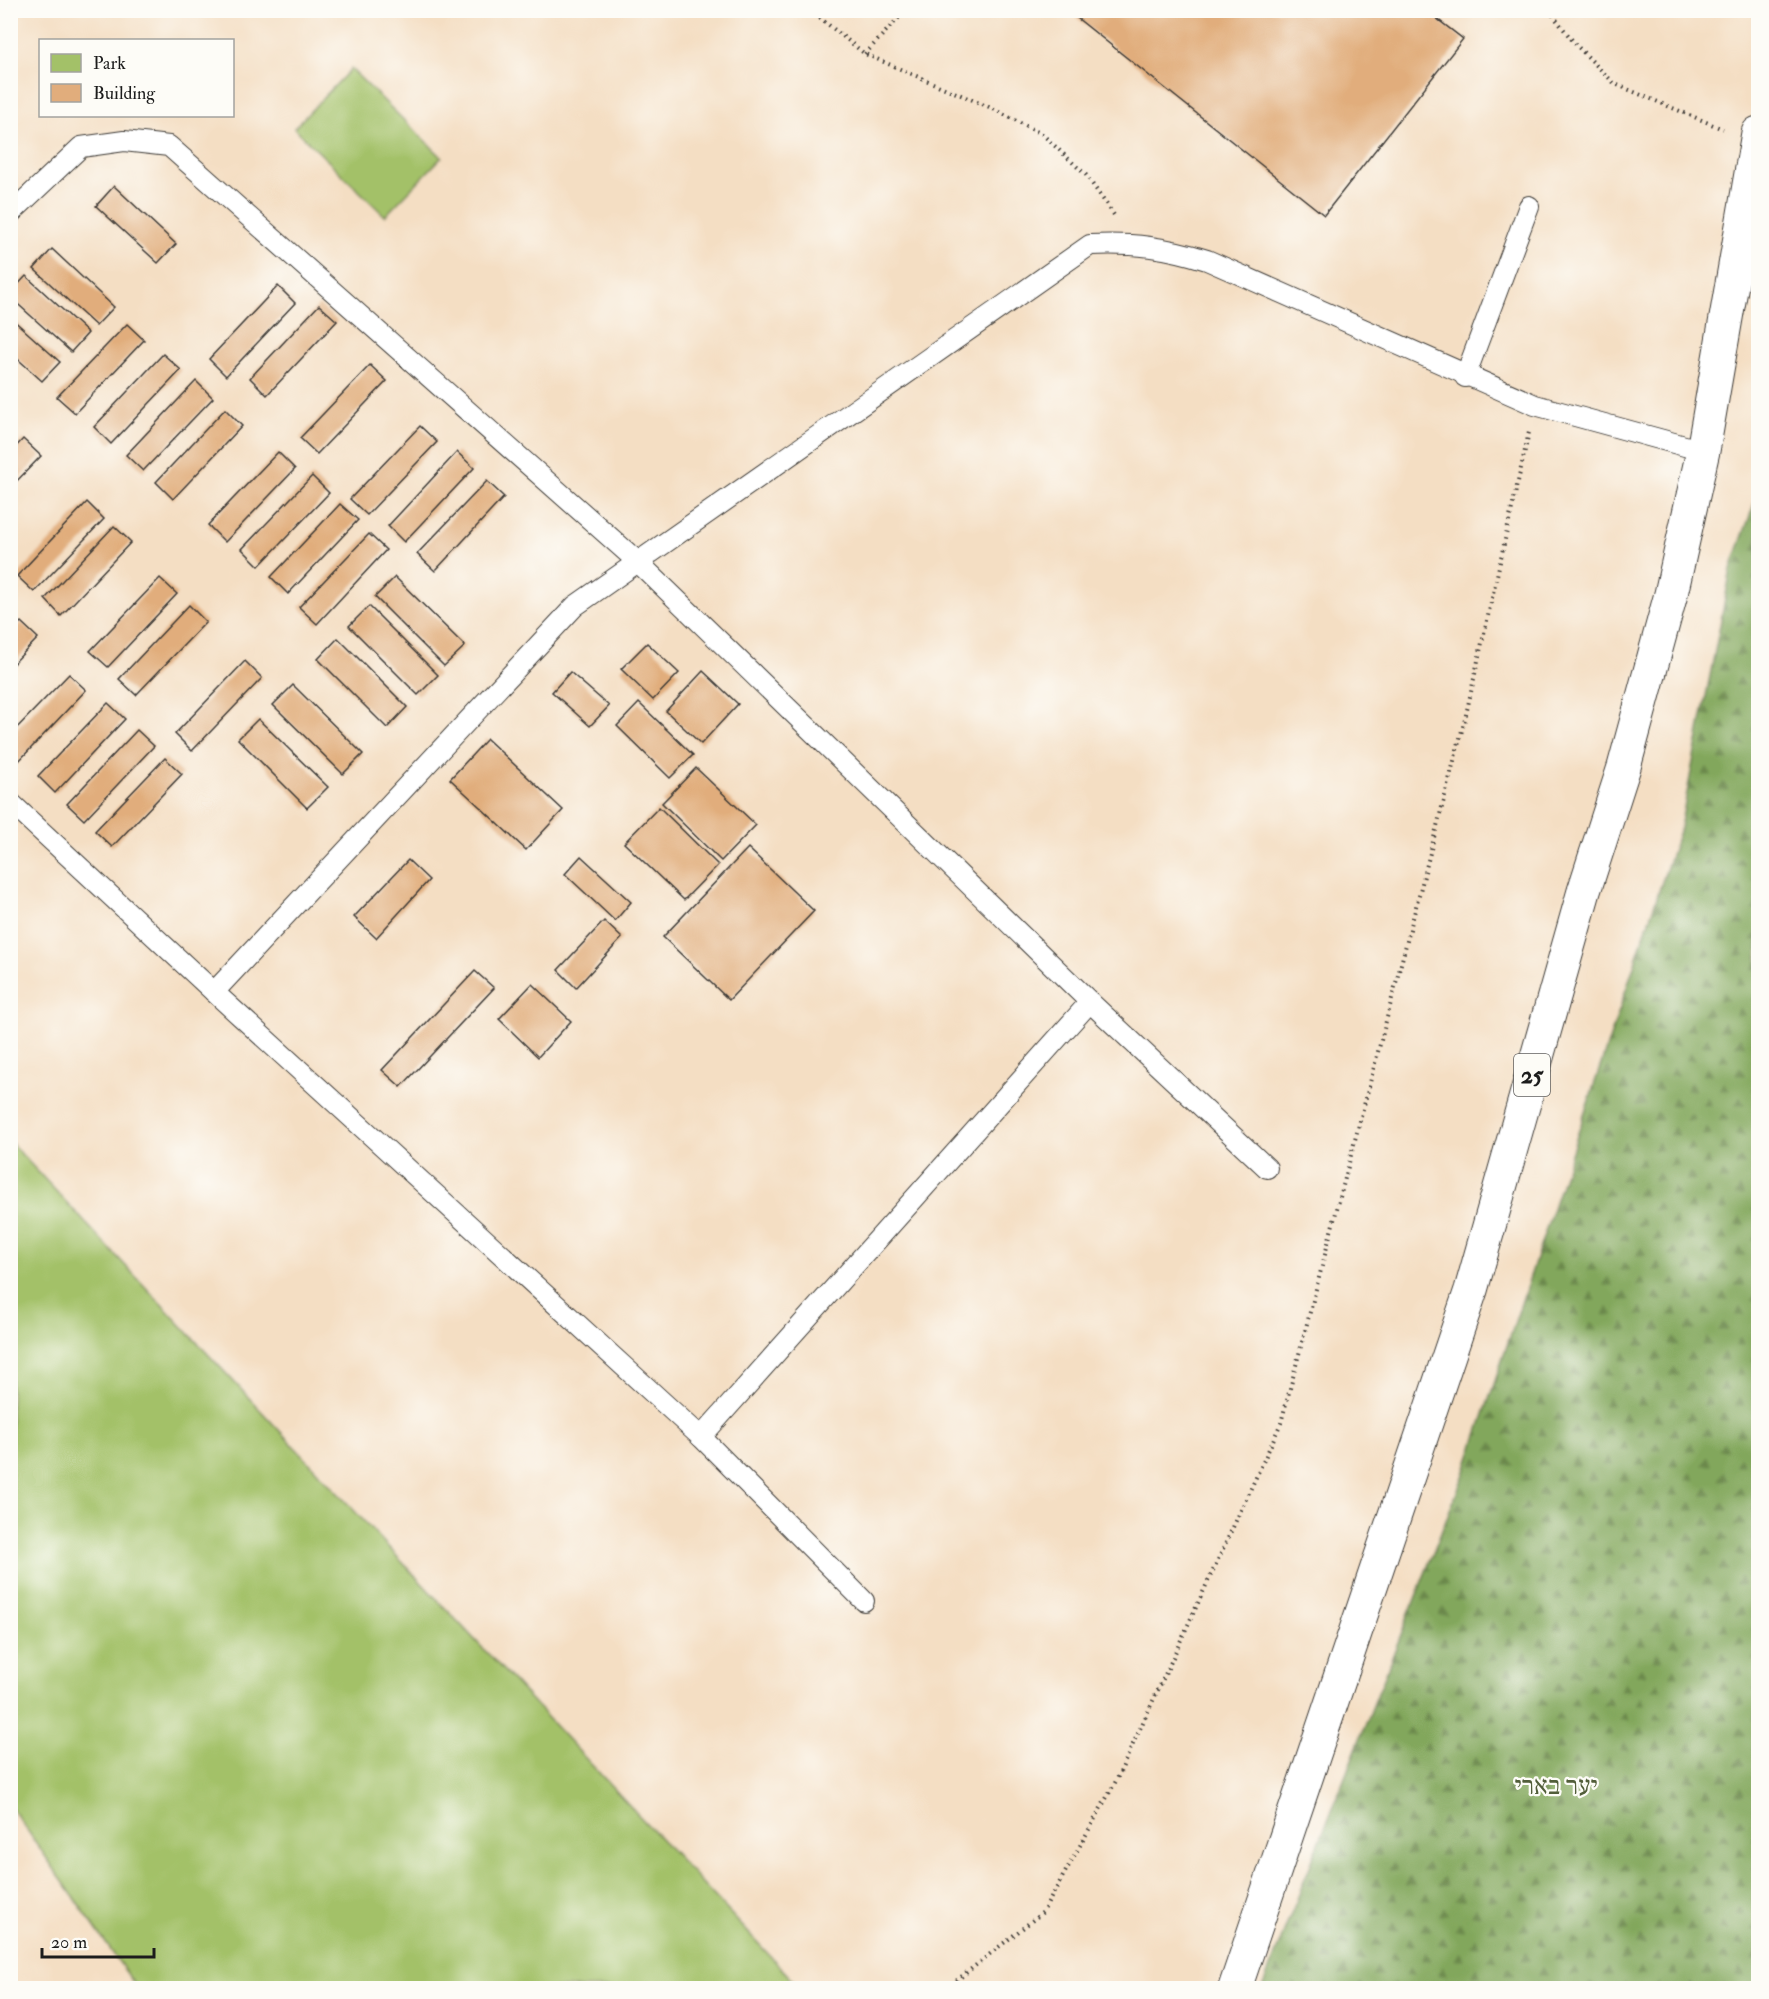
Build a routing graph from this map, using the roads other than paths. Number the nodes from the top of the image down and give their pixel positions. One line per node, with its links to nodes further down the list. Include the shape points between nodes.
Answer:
1 (1758, 138): 5 (highway, 25)
2 (1529, 206): 4 (lane)
3 (10, 214): 6 (lane, via 81,147 124,141 169,146)
4 (1465, 377): 5 (lane, via 1535,405); 6 (lane, via 1207,260 1133,243 1090,245)
5 (1702, 451): 13 (highway, 25, via 1671,594 1627,755 1584,891 1471,1290)
6 (638, 562): 8 (lane, via 575,606); 9 (lane)
7 (10, 802): 8 (lane)
8 (214, 992): 11 (lane)
9 (1090, 1002): 10 (lane); 11 (lane)
10 (1267, 1168)
11 (701, 1437): 12 (lane)
12 (864, 1601)
13 (1235, 1989)

